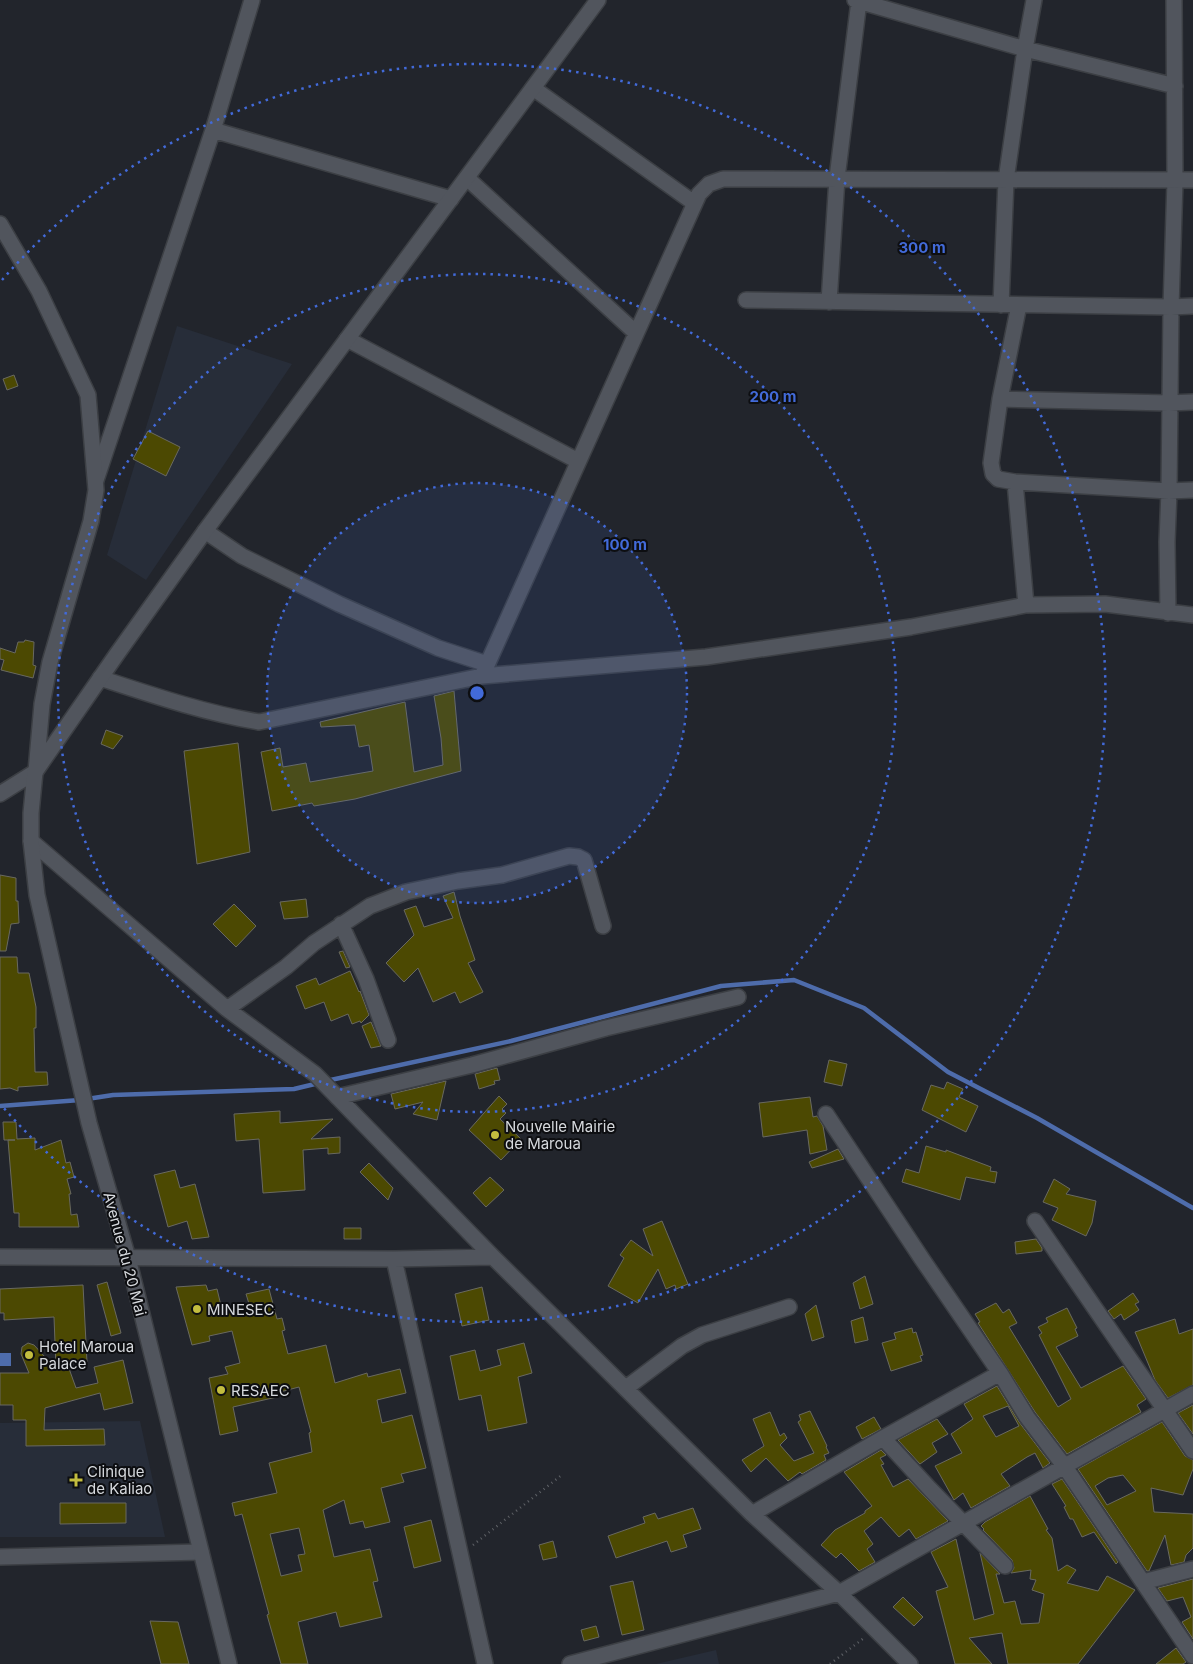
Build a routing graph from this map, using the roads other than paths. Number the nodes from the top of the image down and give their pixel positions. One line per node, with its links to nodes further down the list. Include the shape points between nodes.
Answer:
1 (252, 0): 9 (street)
2 (598, 0): 8 (street)
3 (1034, 0): 6 (street)
4 (1174, 0): 7 (street)
5 (857, 1): 6 (street); 11 (street)
6 (1025, 48): 7 (street); 12 (street)
7 (1175, 86): 14 (street)
8 (533, 88): 10 (street); 16 (street)
9 (213, 130): 15 (street); 30 (street)
10 (467, 178): 15 (street); 24 (street)
11 (836, 178): 12 (street); 16 (street, via 723,179 709,184); 19 (street)
12 (1006, 180): 14 (street); 20 (street)
13 (1193, 180): 14 (street)
14 (1175, 181): 23 (street)
15 (451, 199): 25 (street)
16 (694, 203): 24 (street)
17 (0, 224): 30 (street, via 39,291 88,395)
18 (746, 300): 19 (street)
19 (829, 302): 20 (street)
20 (1001, 305): 21 (street)
21 (1019, 305): 23 (street); 26 (street)
22 (1193, 306): 23 (street)
23 (1171, 307): 28 (street)
24 (636, 333): 29 (street)
25 (347, 339): 29 (street); 34 (street)
26 (1000, 400): 28 (street); 31 (street, via 991,463 993,474 998,479)
27 (1193, 402): 28 (street)
28 (1170, 403): 33 (street)
29 (578, 461): 38 (street)
30 (96, 480): 40 (street, Avenue du 20 Mai, via 94,510 50,662)
31 (1015, 482): 33 (street); 35 (street)
32 (1193, 490): 33 (street)
33 (1169, 491): 36 (street)
34 (205, 531): 38 (street, via 242,556); 39 (street)
35 (1026, 605): 36 (street, via 1105,604); 38 (street, via 911,627 706,657)
36 (1168, 613): 37 (street)
37 (1193, 616)
38 (485, 670): 39 (street, via 259,722)
39 (100, 678): 40 (street)
40 (35, 772): 41 (street); 42 (street, Avenue du 20 Mai)
41 (0, 794)
42 (31, 841): 46 (street); 53 (street, Avenue du 20 Mai, via 37,895 89,1123)
43 (341, 924): 44 (street, via 370,906 406,892 502,875 578,856 584,860); 46 (street); 47 (street)
44 (603, 926)
45 (738, 997): 48 (street, via 606,1028 472,1065)
46 (227, 1008): 48 (street, via 315,1074)
47 (388, 1040)
48 (335, 1094): 52 (street)
49 (826, 1114): 56 (street)
50 (1035, 1221): 59 (street)
51 (0, 1257): 53 (street)
52 (493, 1257): 54 (street); 57 (street)
53 (128, 1258): 54 (street); 65 (street, Avenue du 20 Mai)
54 (394, 1259): 73 (street)
55 (789, 1307): 57 (street, via 702,1334)
56 (1000, 1373): 60 (street); 62 (street, via 1027,1417)
57 (626, 1388): 63 (street)
58 (1193, 1394): 59 (street)
59 (1166, 1410): 61 (street); 62 (street)
60 (883, 1438): 63 (street); 64 (street)
61 (1193, 1451)
62 (1065, 1467): 64 (street); 69 (street)
63 (752, 1514): 70 (street)
64 (964, 1523): 67 (street); 70 (street)
65 (201, 1552): 66 (street); 72 (street, Avenue du 20 Mai)
66 (0, 1557)
67 (1005, 1566)
68 (1193, 1569): 69 (street)
69 (1143, 1582): 71 (street)
70 (839, 1593): 74 (street); 75 (street)
71 (1193, 1656)
72 (229, 1664)
73 (484, 1664)
74 (570, 1664)
75 (910, 1664)

